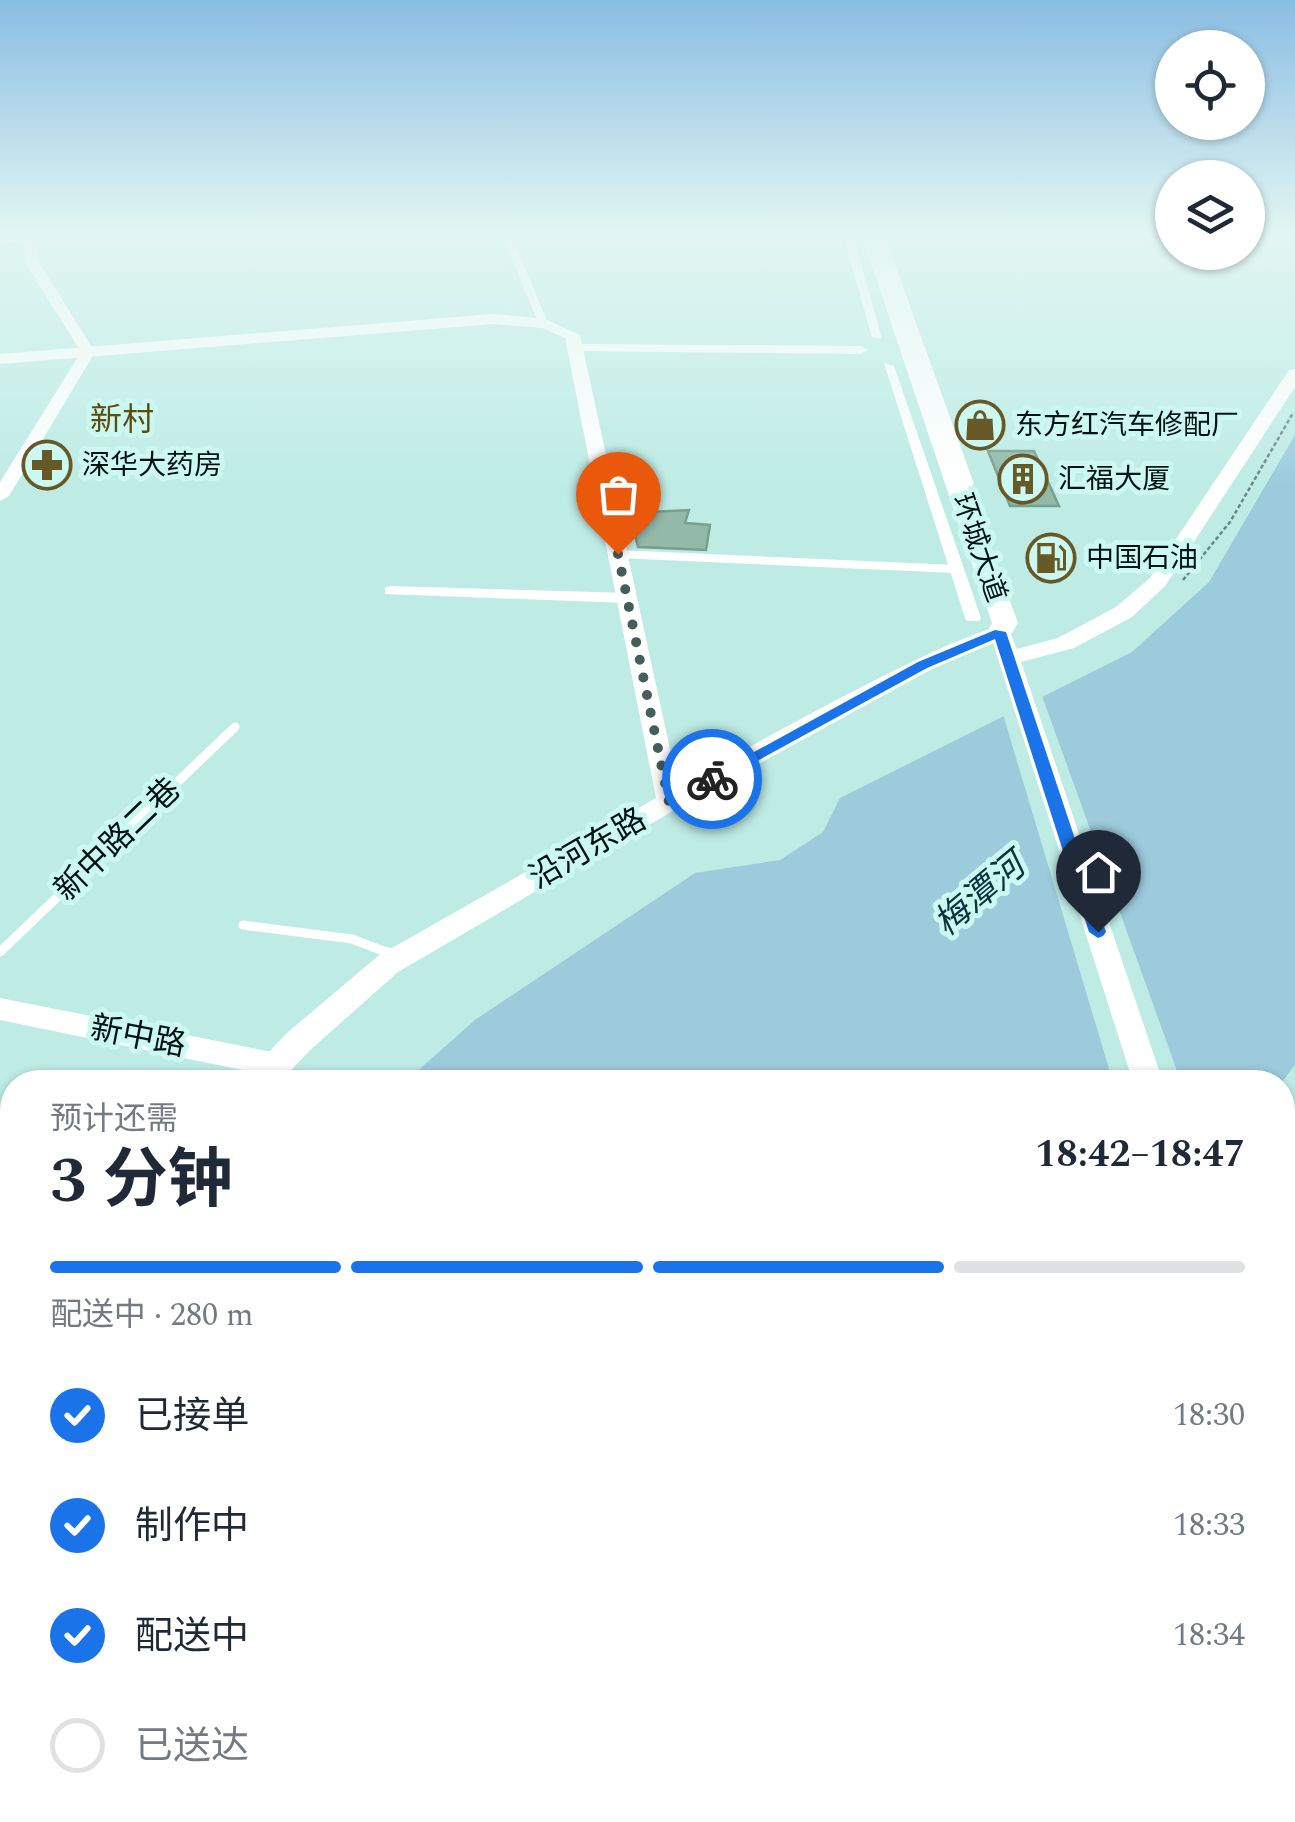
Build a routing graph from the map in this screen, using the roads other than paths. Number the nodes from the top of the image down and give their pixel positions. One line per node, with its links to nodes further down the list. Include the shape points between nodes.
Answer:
1 (66, 316): 10 (street)
2 (542, 316): 6 (street)
3 (872, 316): 7 (street)
4 (895, 316): 20 (main road, 环城大道)
5 (904, 316): 20 (street)
6 (545, 324): 8 (main road, via 572,335); 10 (main road, via 494,320)
7 (878, 337)
8 (574, 348): 9 (street); 15 (main road)
9 (861, 350)
10 (88, 352): 11 (main road); 14 (street)
11 (0, 360)
12 (888, 366): 16 (street)
13 (1295, 374): 20 (main road, 沿河东路, via 1158,582 1124,612 1066,642)
14 (0, 496)
15 (618, 554): 16 (lane); 18 (main road)
16 (956, 570): 19 (street)
17 (390, 590): 18 (street)
18 (626, 598): 22 (main road)
19 (972, 618)
20 (1007, 644): 22 (main road, 沿河东路, via 922,665); 29 (main road)
21 (235, 728): 24 (lane, 新中路二巷)
22 (669, 802): 25 (main road, 沿河东路)
23 (243, 925): 25 (lane, via 352,939)
24 (0, 952)
25 (399, 957): 28 (main road, 沿河东路)
26 (0, 1009): 27 (street, 新中路)
27 (252, 1070)
28 (273, 1070)
29 (1144, 1070)

